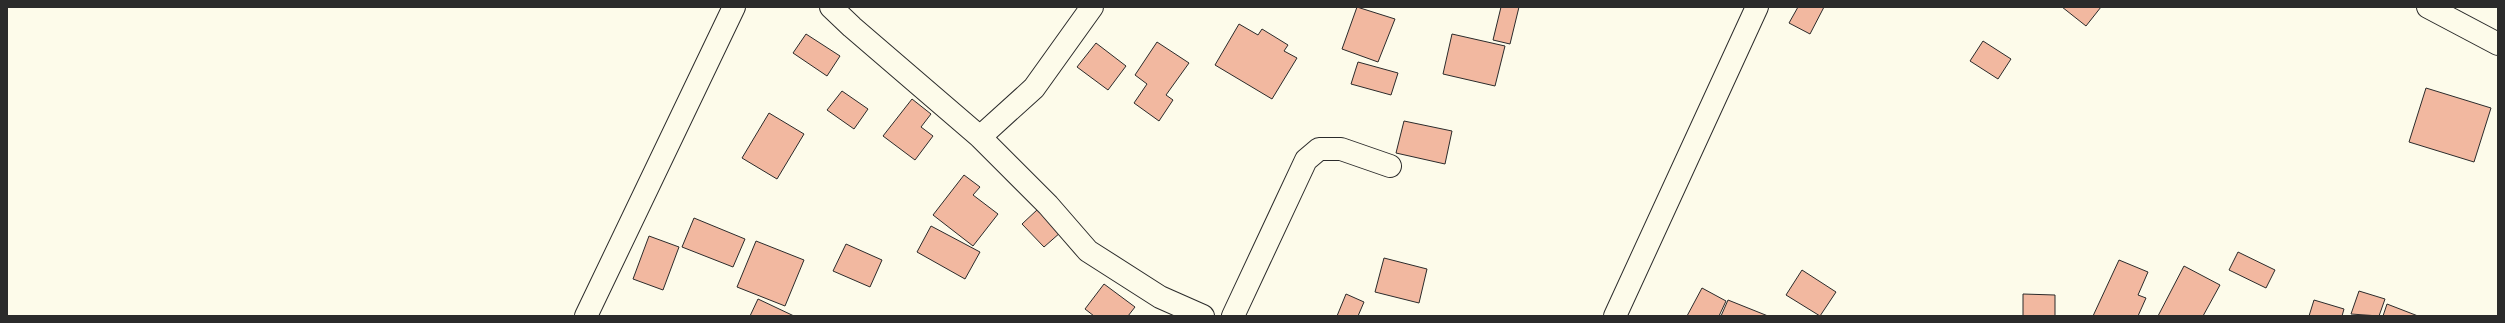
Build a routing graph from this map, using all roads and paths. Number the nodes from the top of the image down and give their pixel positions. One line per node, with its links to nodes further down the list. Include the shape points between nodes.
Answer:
1 (734, 7): 9 (street)
2 (831, 7): 7 (street)
3 (1092, 7): 7 (street, via 1034,88)
4 (1757, 7): 12 (street)
5 (2428, 7): 6 (street)
6 (2498, 44)
7 (980, 136): 10 (street, via 1048,205 1088,251 1160,297)
8 (1390, 166): 11 (street, via 1341,149 1320,149 1306,160)
9 (586, 316)
10 (1203, 316)
11 (1233, 316)
12 (1615, 316)

